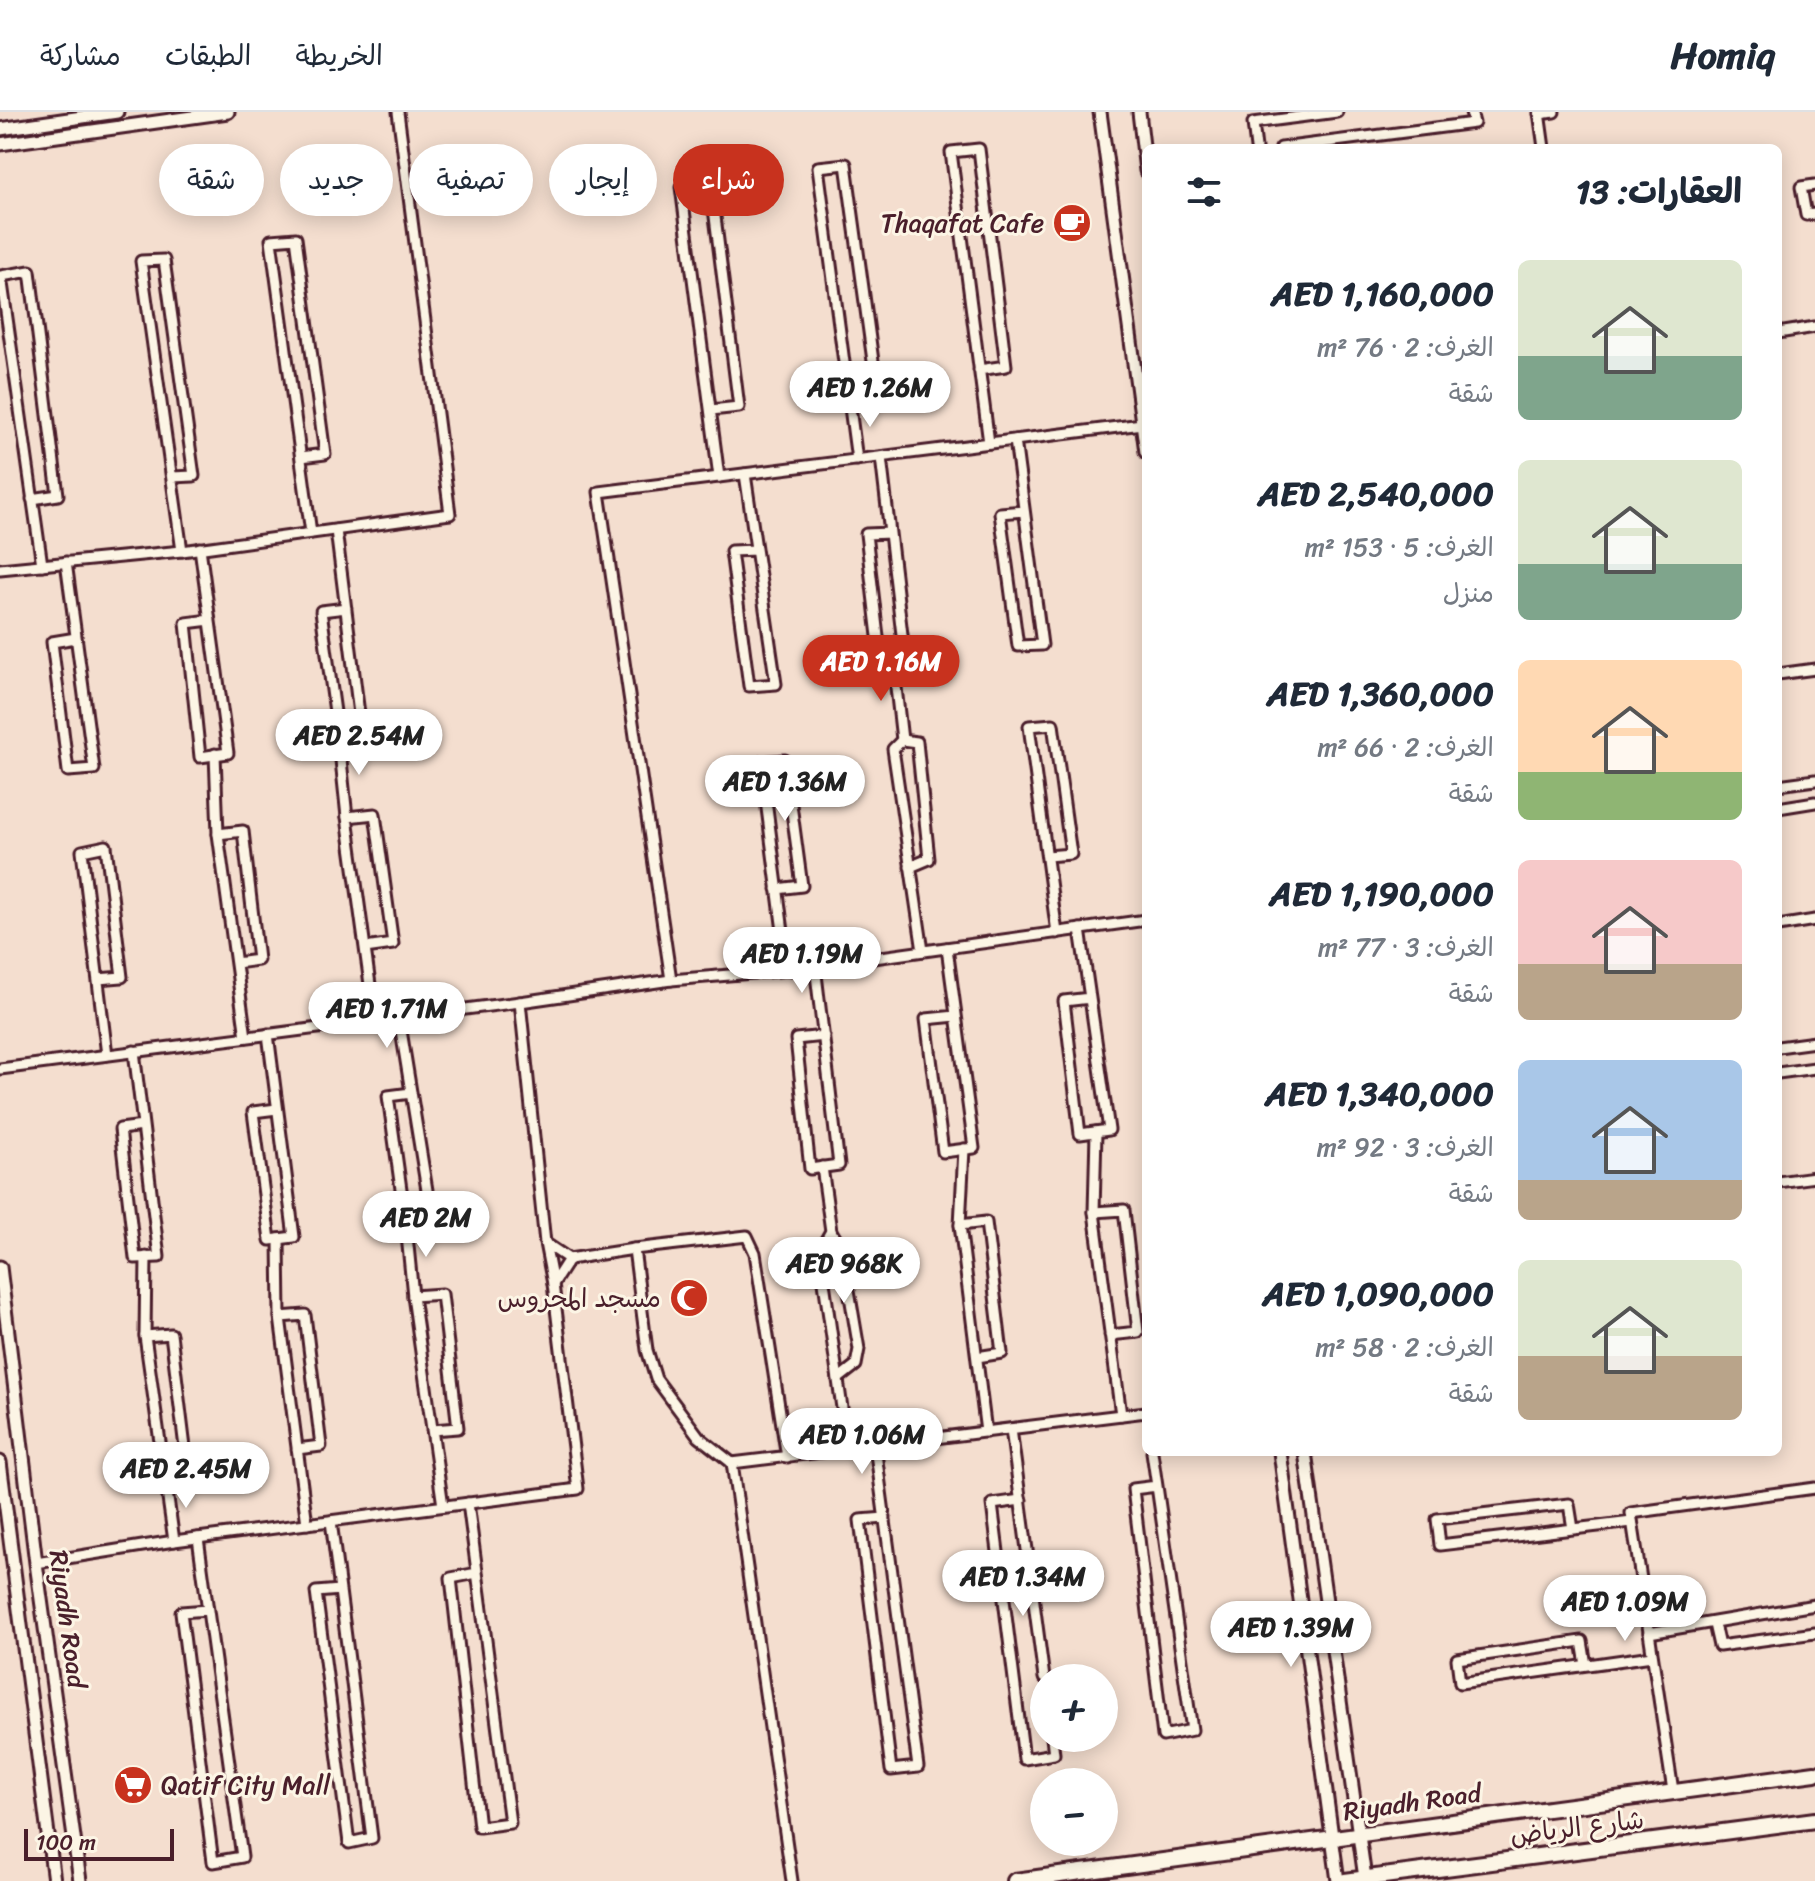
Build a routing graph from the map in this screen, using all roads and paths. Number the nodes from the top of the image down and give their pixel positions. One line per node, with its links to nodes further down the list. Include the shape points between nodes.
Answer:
1 (117, 112): 10 (street)
2 (228, 112): 11 (street)
3 (398, 112): 34 (street, via 450,514)
4 (1100, 112): 23 (street)
5 (1139, 112): 12 (street)
6 (1337, 112): 13 (street, via 1253,123)
7 (1471, 112): 14 (street, via 1474,123)
8 (1554, 112): 9 (street)
9 (1539, 113): 15 (street)
10 (0, 129)
11 (0, 144)
12 (1143, 144)
13 (1256, 144)
14 (1312, 144)
15 (1543, 144)
16 (1815, 185): 17 (street, via 1801,187 1806,215)
17 (1815, 214)
18 (1815, 327): 19 (street)
19 (1782, 332)
20 (979, 370): 20 (street, via 951,152 979,149 1006,366); 25 (street)
21 (847, 387): 21 (street, via 818,167 846,164 876,383); 28 (street)
22 (711, 410): 22 (street, via 681,187 711,185 739,407); 31 (street)
23 (1142, 424): 24 (street)
24 (1015, 440): 25 (street); 33 (street)
25 (989, 443): 27 (street)
26 (301, 457): 26 (street, via 271,240 296,238 325,454); 35 (street)
27 (881, 457): 28 (street); 36 (street)
28 (857, 460): 29 (street)
29 (745, 474): 31 (street); 38 (street)
30 (172, 477): 30 (street, via 170,462 141,261 164,260 194,476); 39 (street)
31 (719, 477): 73 (street, via 599,492)
32 (32, 499): 32 (street, via 1,276 30,271 58,495); 41 (street)
33 (1024, 511): 33 (street, via 1038,615 1042,645 1018,646 1006,558 1000,513)
34 (336, 530): 35 (street); 43 (street)
35 (311, 533): 37 (street)
36 (890, 533): 46 (street, via 905,660); 46 (street, via 866,534 881,662)
37 (200, 548): 39 (street); 44 (street)
38 (756, 550): 38 (street, via 776,684 749,686 731,551)
39 (182, 551): 40 (street)
40 (66, 562): 41 (street); 45 (street)
41 (42, 565): 42 (street)
42 (0, 569)
43 (346, 608): 50 (street, via 362,738); 50 (street, via 321,611)
44 (210, 620): 51 (street, via 228,753); 51 (street, via 186,623 200,757)
45 (76, 638): 45 (street, via 94,769 68,771 52,642)
46 (893, 661): 49 (street)
47 (1815, 669): 48 (street)
48 (1782, 673)
49 (902, 740): 59 (street, via 893,749); 59 (street, via 917,742 929,859)
50 (339, 741): 56 (street)
51 (215, 754): 57 (street)
52 (1815, 780): 53 (street)
53 (1782, 784)
54 (1815, 802): 55 (street)
55 (1782, 807)
56 (347, 817): 66 (street); 66 (street, via 375,814 393,944)
57 (218, 834): 69 (street); 69 (street, via 243,831 258,960)
58 (1047, 856): 58 (street, via 1029,726 1053,724 1071,854); 65 (street)
59 (910, 867): 68 (street)
60 (777, 889): 60 (street, via 761,762 785,760 802,886); 71 (street)
61 (1815, 920): 63 (street)
62 (1142, 921): 64 (street)
63 (1782, 925)
64 (1080, 929): 65 (street); 74 (street)
65 (1057, 933): 67 (street)
66 (365, 948): 78 (street)
67 (947, 948): 68 (street); 76 (street)
68 (923, 951): 70 (street)
69 (236, 963): 81 (street)
70 (815, 966): 71 (street); 80 (street)
71 (788, 970): 73 (street)
72 (98, 979): 72 (street, via 82,851 106,846 122,977); 85 (street)
73 (671, 980): 75 (street)
74 (1090, 998): 92 (street, via 1109,1130); 92 (street, via 1064,1001 1080,1134)
75 (520, 1002): 77 (street); 102 (street)
76 (956, 1016): 93 (street, via 974,1148); 93 (street, via 926,1019 943,1152)
77 (399, 1018): 78 (street); 89 (street)
78 (375, 1021): 79 (street)
79 (268, 1034): 81 (street); 90 (street)
80 (824, 1036): 94 (street, via 839,1165); 94 (street, via 796,1039 810,1169)
81 (246, 1037): 84 (street)
82 (1815, 1042): 83 (street)
83 (1782, 1046)
84 (134, 1051): 85 (street); 91 (street)
85 (107, 1055): 87 (street)
86 (1815, 1068): 88 (street)
87 (0, 1069)
88 (1782, 1072)
89 (411, 1093): 98 (street, via 388,1096); 98 (street, via 432,1221)
90 (277, 1109): 101 (street, via 294,1237); 101 (street, via 253,1112 270,1240)
91 (143, 1126): 104 (street, via 159,1257); 104 (street, via 120,1129 135,1258)
92 (1096, 1132): 97 (street)
93 (964, 1149): 99 (street)
94 (822, 1167): 100 (street)
95 (1815, 1177): 96 (street)
96 (1782, 1181)
97 (1094, 1212): 110 (street); 110 (street, via 1124,1210 1138,1332)
98 (406, 1225): 108 (street)
99 (960, 1225): 112 (street); 112 (street, via 986,1222 1002,1353)
100 (831, 1231): 113 (street, via 823,1245 824,1282); 113 (street, via 842,1249 859,1349 856,1365)
101 (279, 1239): 109 (street)
102 (545, 1243): 105 (street); 107 (street)
103 (634, 1249): 105 (street); 125 (street, via 747,1236 755,1253); 127 (street, via 647,1350 656,1379 699,1437)
104 (146, 1257): 111 (street)
105 (569, 1259): 107 (street)
106 (0, 1267): 142 (street, Riyadh Road)
107 (553, 1284): 132 (street, via 578,1489)
108 (413, 1296): 117 (street); 117 (street, via 442,1294 458,1428)
109 (280, 1317): 120 (street); 120 (street, via 305,1315 321,1446)
110 (1110, 1335): 115 (street)
111 (145, 1336): 128 (street); 128 (street, via 171,1334 187,1464)
112 (977, 1357): 118 (street)
113 (838, 1379): 121 (street)
114 (1142, 1412): 115 (street)
115 (1121, 1415): 116 (street)
116 (1011, 1429): 118 (street); 131 (street)
117 (432, 1430): 133 (street)
118 (986, 1432): 119 (street)
119 (875, 1446): 121 (street); 134 (street)
120 (297, 1449): 137 (street)
121 (848, 1450): 125 (street)
122 (1153, 1456): 129 (street)
123 (1281, 1456): 158 (street)
124 (1306, 1456): 157 (street)
125 (787, 1457): 127 (street)
126 (0, 1462): 139 (street)
127 (732, 1463): 162 (street)
128 (164, 1466): 141 (street)
129 (1157, 1486): 129 (street, via 1192,1730 1163,1736 1133,1489)
130 (1815, 1488): 136 (street, via 1631,1513)
131 (1021, 1500): 151 (street); 153 (street, via 992,1504 1024,1759)
132 (468, 1503): 133 (street); 143 (street)
133 (443, 1506): 135 (street)
134 (885, 1518): 134 (street, via 918,1767 891,1770 860,1520)
135 (331, 1521): 137 (street); 144 (street)
136 (1632, 1522): 138 (street); 148 (street)
137 (307, 1524): 140 (street)
138 (1573, 1529): 138 (street, via 1440,1545 1437,1519 1569,1504)
139 (5, 1538): 160 (street)
140 (198, 1538): 141 (street); 146 (street)
141 (174, 1541): 142 (street)
142 (36, 1563): 161 (street, Riyadh Road)
143 (477, 1573): 143 (street, via 510,1823 479,1827 451,1578)
144 (340, 1590): 144 (street, via 372,1838 349,1843 316,1592)
145 (1815, 1605): 147 (street)
146 (207, 1610): 146 (street, via 242,1857 213,1862 181,1612)
147 (1714, 1624): 148 (street); 149 (street, via 1719,1646)
148 (1649, 1633): 150 (street)
149 (1815, 1633)
150 (1652, 1656): 152 (street); 155 (street)
151 (1042, 1664)
152 (1586, 1665): 152 (street, via 1460,1683 1457,1659 1582,1641)
153 (1054, 1752)
154 (1815, 1773): 155 (main road, Riyadh Road)
155 (1673, 1791): 157 (main road, Riyadh Road)
156 (1815, 1820): 159 (main road, شارع الرياض)
157 (1359, 1833): 158 (main road, Riyadh Road); 159 (street)
158 (1332, 1837): 163 (main road, Riyadh Road); 164 (street)
159 (1365, 1878): 165 (main road, شارع الرياض)
160 (54, 1881)
161 (80, 1881)
162 (792, 1881)
163 (1015, 1881)
164 (1338, 1881)
165 (1345, 1881)

